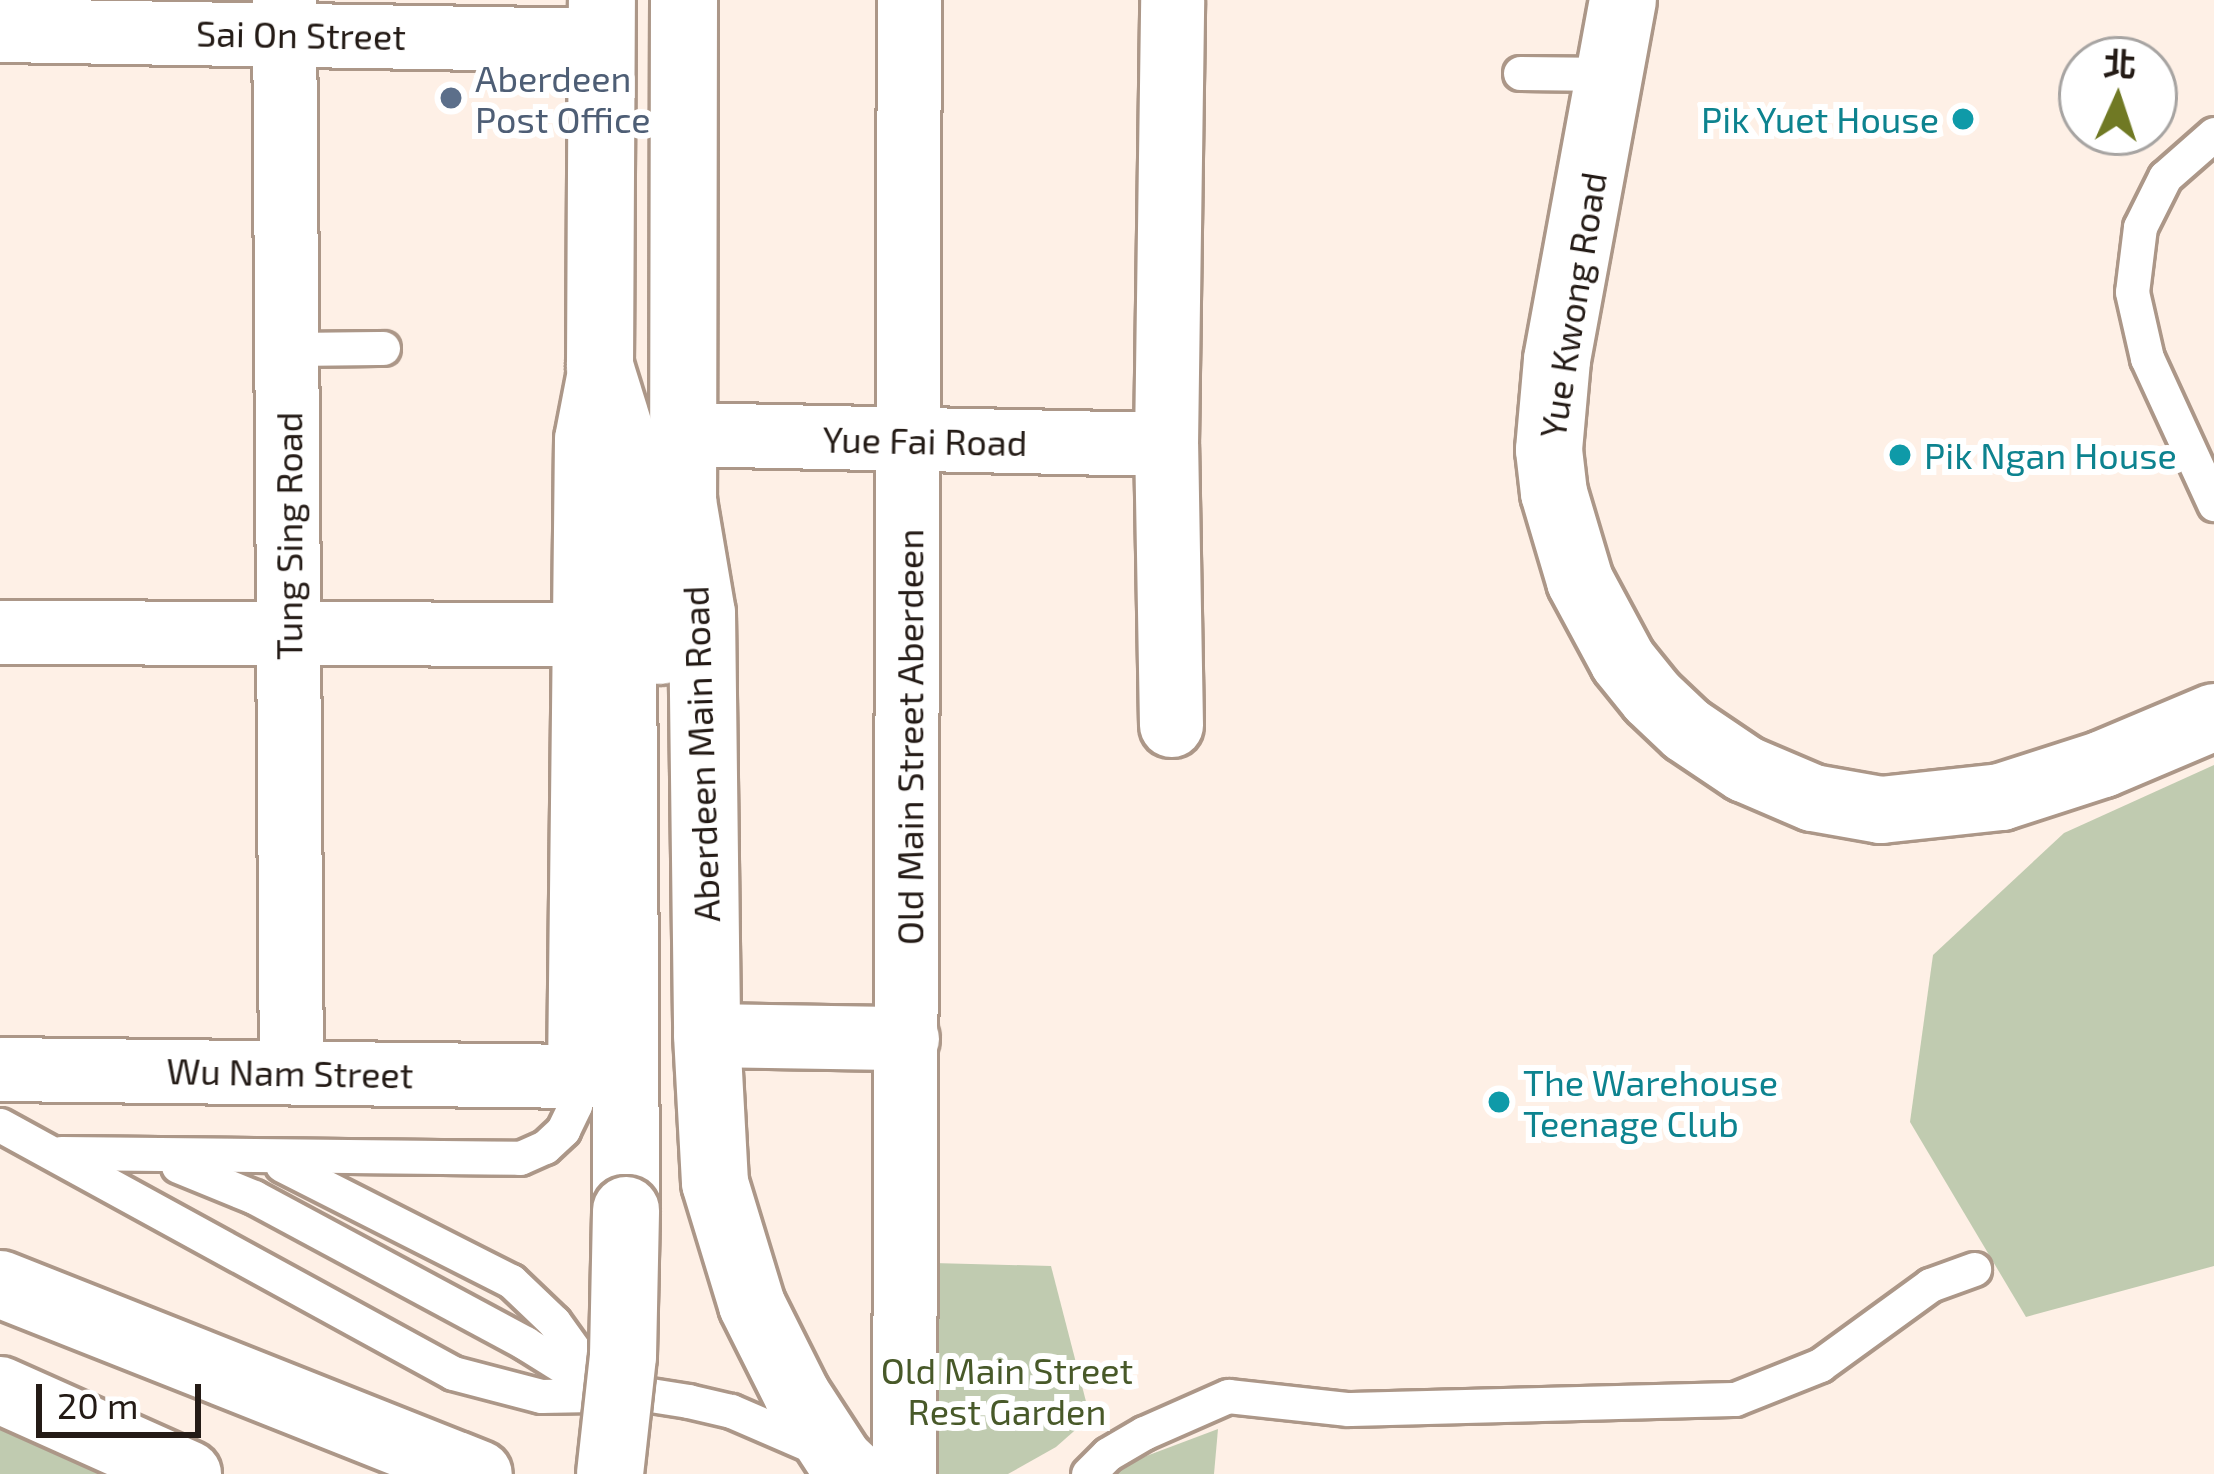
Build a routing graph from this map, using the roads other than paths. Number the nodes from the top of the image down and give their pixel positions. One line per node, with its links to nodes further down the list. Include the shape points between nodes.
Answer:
1 (684, 0): 14 (main road, Aberdeen Main Road)
2 (909, 0): 15 (street, Old Main Street Aberdeen)
3 (1172, 0): 16 (street)
4 (1623, 0): 9 (main road, Yue Kwong Road)
5 (284, 17): 6 (street, Sai On Street); 7 (street, Sai On Street); 12 (street, Tung Sing Road)
6 (602, 20): 13 (main road)
7 (0, 30)
8 (1520, 73): 9 (lane)
9 (1610, 74): 22 (main road, Yue Kwong Road, via 1556,360 1549,450 1580,581 1652,697 1745,769 1813,798 1881,810 2001,797)
10 (2214, 134): 18 (lane, via 2165,177 2140,227 2132,292 2147,358)
11 (382, 348): 12 (lane)
12 (287, 349): 20 (street, Tung Sing Road)
13 (600, 366): 21 (street, via 586,440); 33 (main road, via 622,437)
14 (683, 434): 15 (street, Yue Fai Road); 17 (main road, Aberdeen Main Road)
15 (911, 440): 16 (street, Yue Fai Road); 25 (street, Old Main Street Aberdeen)
16 (1166, 444): 23 (street)
17 (683, 501): 24 (main road, Aberdeen Main Road, via 702,614); 33 (main road, via 660,628)
18 (2214, 505)
19 (0, 632): 20 (street)
20 (289, 634): 21 (street); 27 (street, Tung Sing Road)
21 (586, 634): 28 (street)
22 (2214, 716)
23 (1171, 725)
24 (706, 1035): 25 (street); 38 (main road, Aberdeen Main Road, via 715,1183 727,1229 752,1305 797,1396)
25 (907, 1038): 43 (street, Old Main Street Aberdeen)
26 (0, 1070): 27 (street, Wu Nam Street)
27 (290, 1072): 28 (street, Wu Nam Street)
28 (579, 1076): 32 (lane, via 563,1130 520,1158)
29 (0, 1125): 30 (lane)
30 (41, 1149): 31 (lane); 37 (lane, via 453,1373 542,1396)
31 (136, 1156): 32 (lane); 37 (lane, via 254,1197)
32 (251, 1157): 37 (lane, via 305,1173 511,1281 554,1322)
33 (643, 1211): 41 (main road, bridge); 42 (main road, via 657,1356)
34 (1975, 1269): 44 (lane, via 1930,1285 1820,1365 1735,1399 1348,1409 1228,1396 1144,1433)
35 (0, 1284): 40 (main road)
36 (0, 1390): 39 (main road)
37 (605, 1393): 38 (lane, via 731,1411 806,1440)
38 (847, 1468)
39 (188, 1474)
40 (479, 1474)
41 (610, 1474)
42 (645, 1474)
43 (904, 1474)
44 (1088, 1474)

